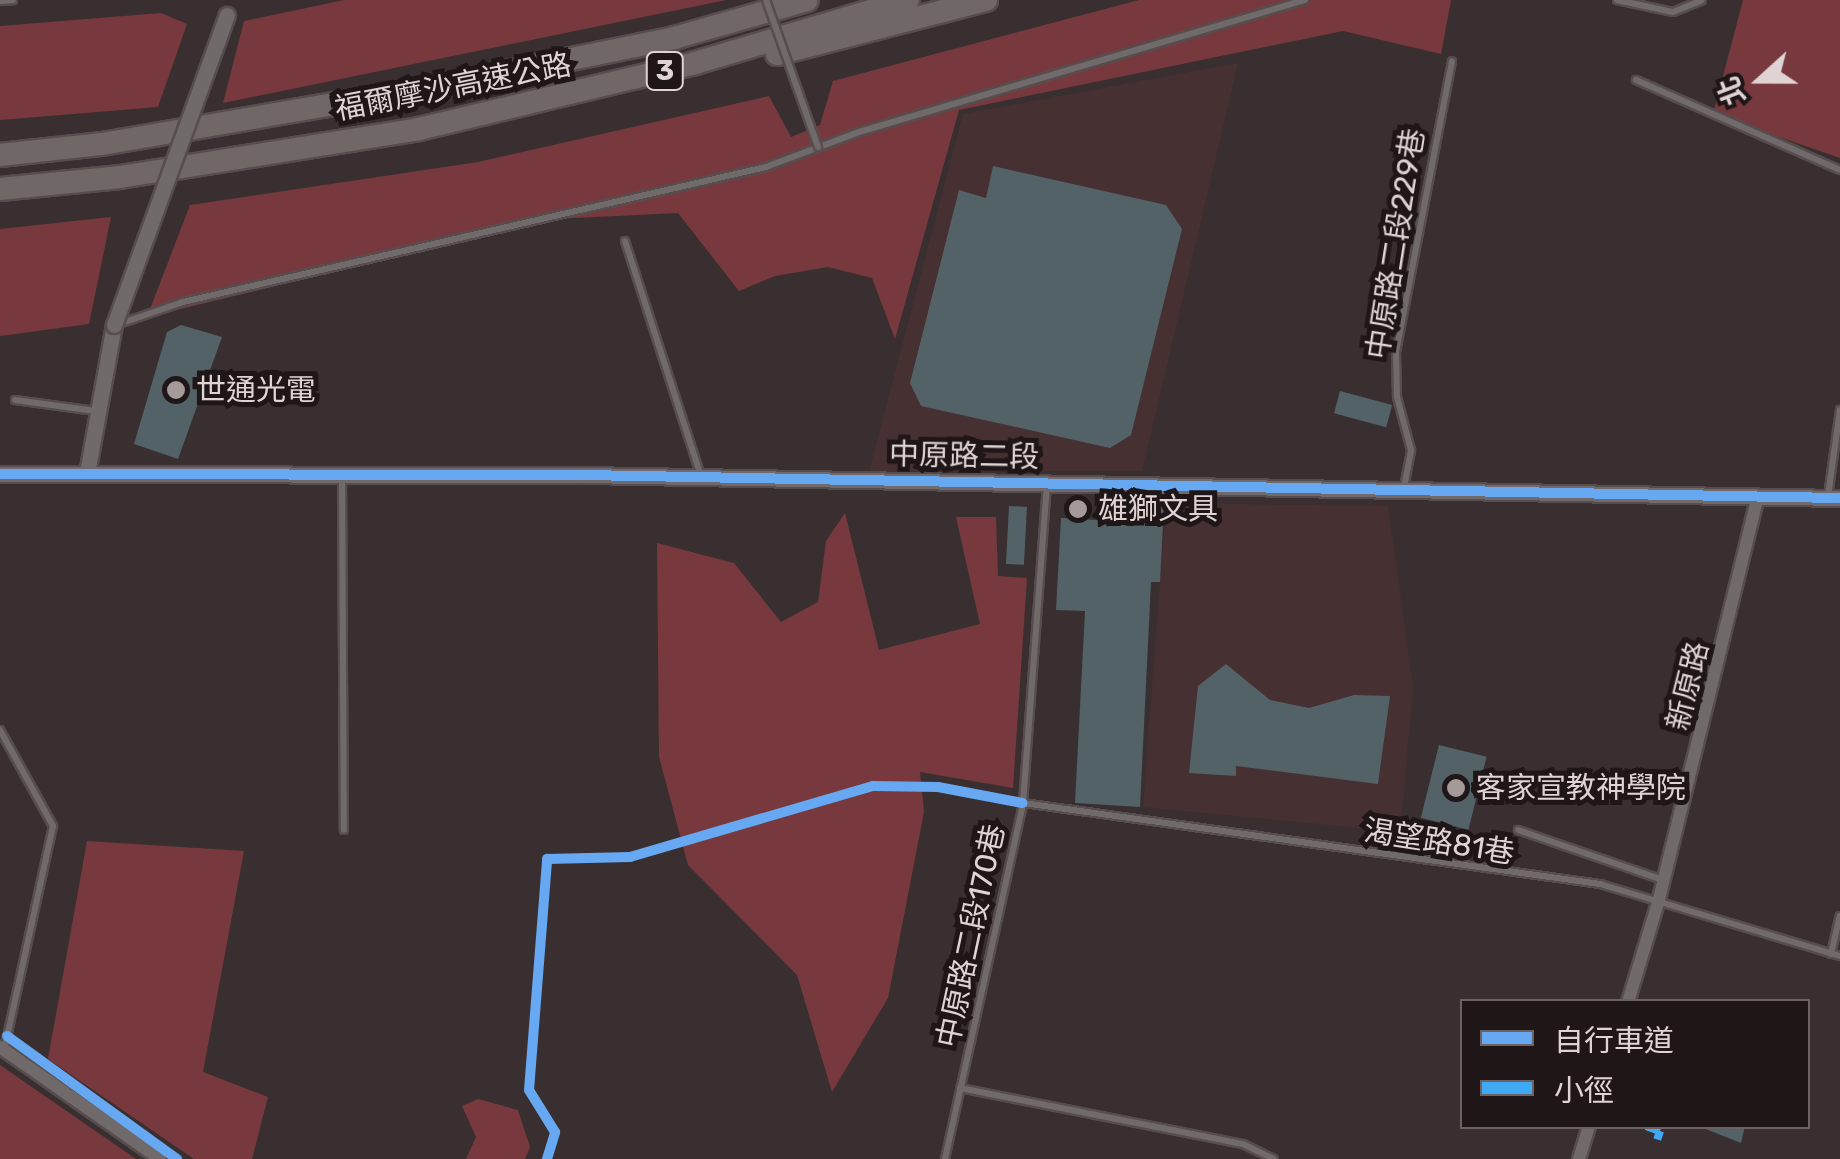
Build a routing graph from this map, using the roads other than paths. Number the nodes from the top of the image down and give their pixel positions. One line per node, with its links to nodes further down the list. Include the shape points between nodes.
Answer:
1 (13, 0): 9 (lane)
2 (766, 0): 14 (lane, bridge)
3 (807, 0): 15 (highway, 福爾摩沙高速公路 / 3, via 674,38 438,86 102,144)
4 (908, 0): 13 (highway, 福爾摩沙高速公路 / 3)
5 (986, 0): 13 (highway, via 850,38)
6 (1305, 0): 14 (lane)
7 (1617, 0): 8 (lane, via 1674,12)
8 (1702, 0)
9 (0, 2)
10 (230, 8): 19 (street, bridge)
11 (1452, 62): 28 (lane, 中原路二段229巷, via 1396,352 1397,397 1411,450)
12 (1636, 80): 16 (lane)
13 (577, 94): 17 (highway, 福爾摩沙高速公路 / 3, via 419,128 120,177)
14 (818, 147): 19 (lane, via 766,167 183,302)
15 (0, 155)
16 (1840, 170)
17 (0, 189)
18 (625, 241): 26 (lane)
19 (114, 325): 22 (street)
20 (14, 400): 22 (lane)
21 (1840, 410): 30 (lane)
22 (96, 411): 23 (street)
23 (88, 472): 24 (street, 中原路二段); 25 (street, 中原路二段)
24 (0, 474)
25 (342, 474): 26 (street, 中原路二段); 33 (lane)
26 (701, 477): 27 (street, 中原路二段)
27 (1047, 482): 28 (street, 中原路二段); 32 (lane, 中原路二段170巷)
28 (1402, 494): 29 (street, 中原路二段)
29 (1758, 496): 30 (street, 中原路二段); 35 (street, 新原路)
30 (1834, 497)
31 (0, 730): 41 (lane, via 53,826)
32 (1023, 803): 36 (lane, 渴望路81巷, via 1600,884); 42 (lane, 中原路二段170巷)
33 (344, 830)
34 (1518, 830): 35 (lane)
35 (1664, 881): 36 (street, 新原路)
36 (1660, 900): 38 (lane, 渴望路81巷); 40 (street, 新原路)
37 (1840, 916): 38 (lane)
38 (1831, 954): 39 (lane, 渴望路81巷)
39 (1840, 956)
40 (1629, 999)
41 (2, 1049): 44 (street)
42 (960, 1088): 45 (lane, 中原路二段170巷); 46 (lane, via 1243,1144)
43 (1588, 1129): 47 (street)
44 (160, 1159)
45 (946, 1159)
46 (1274, 1159)
47 (1579, 1159)

